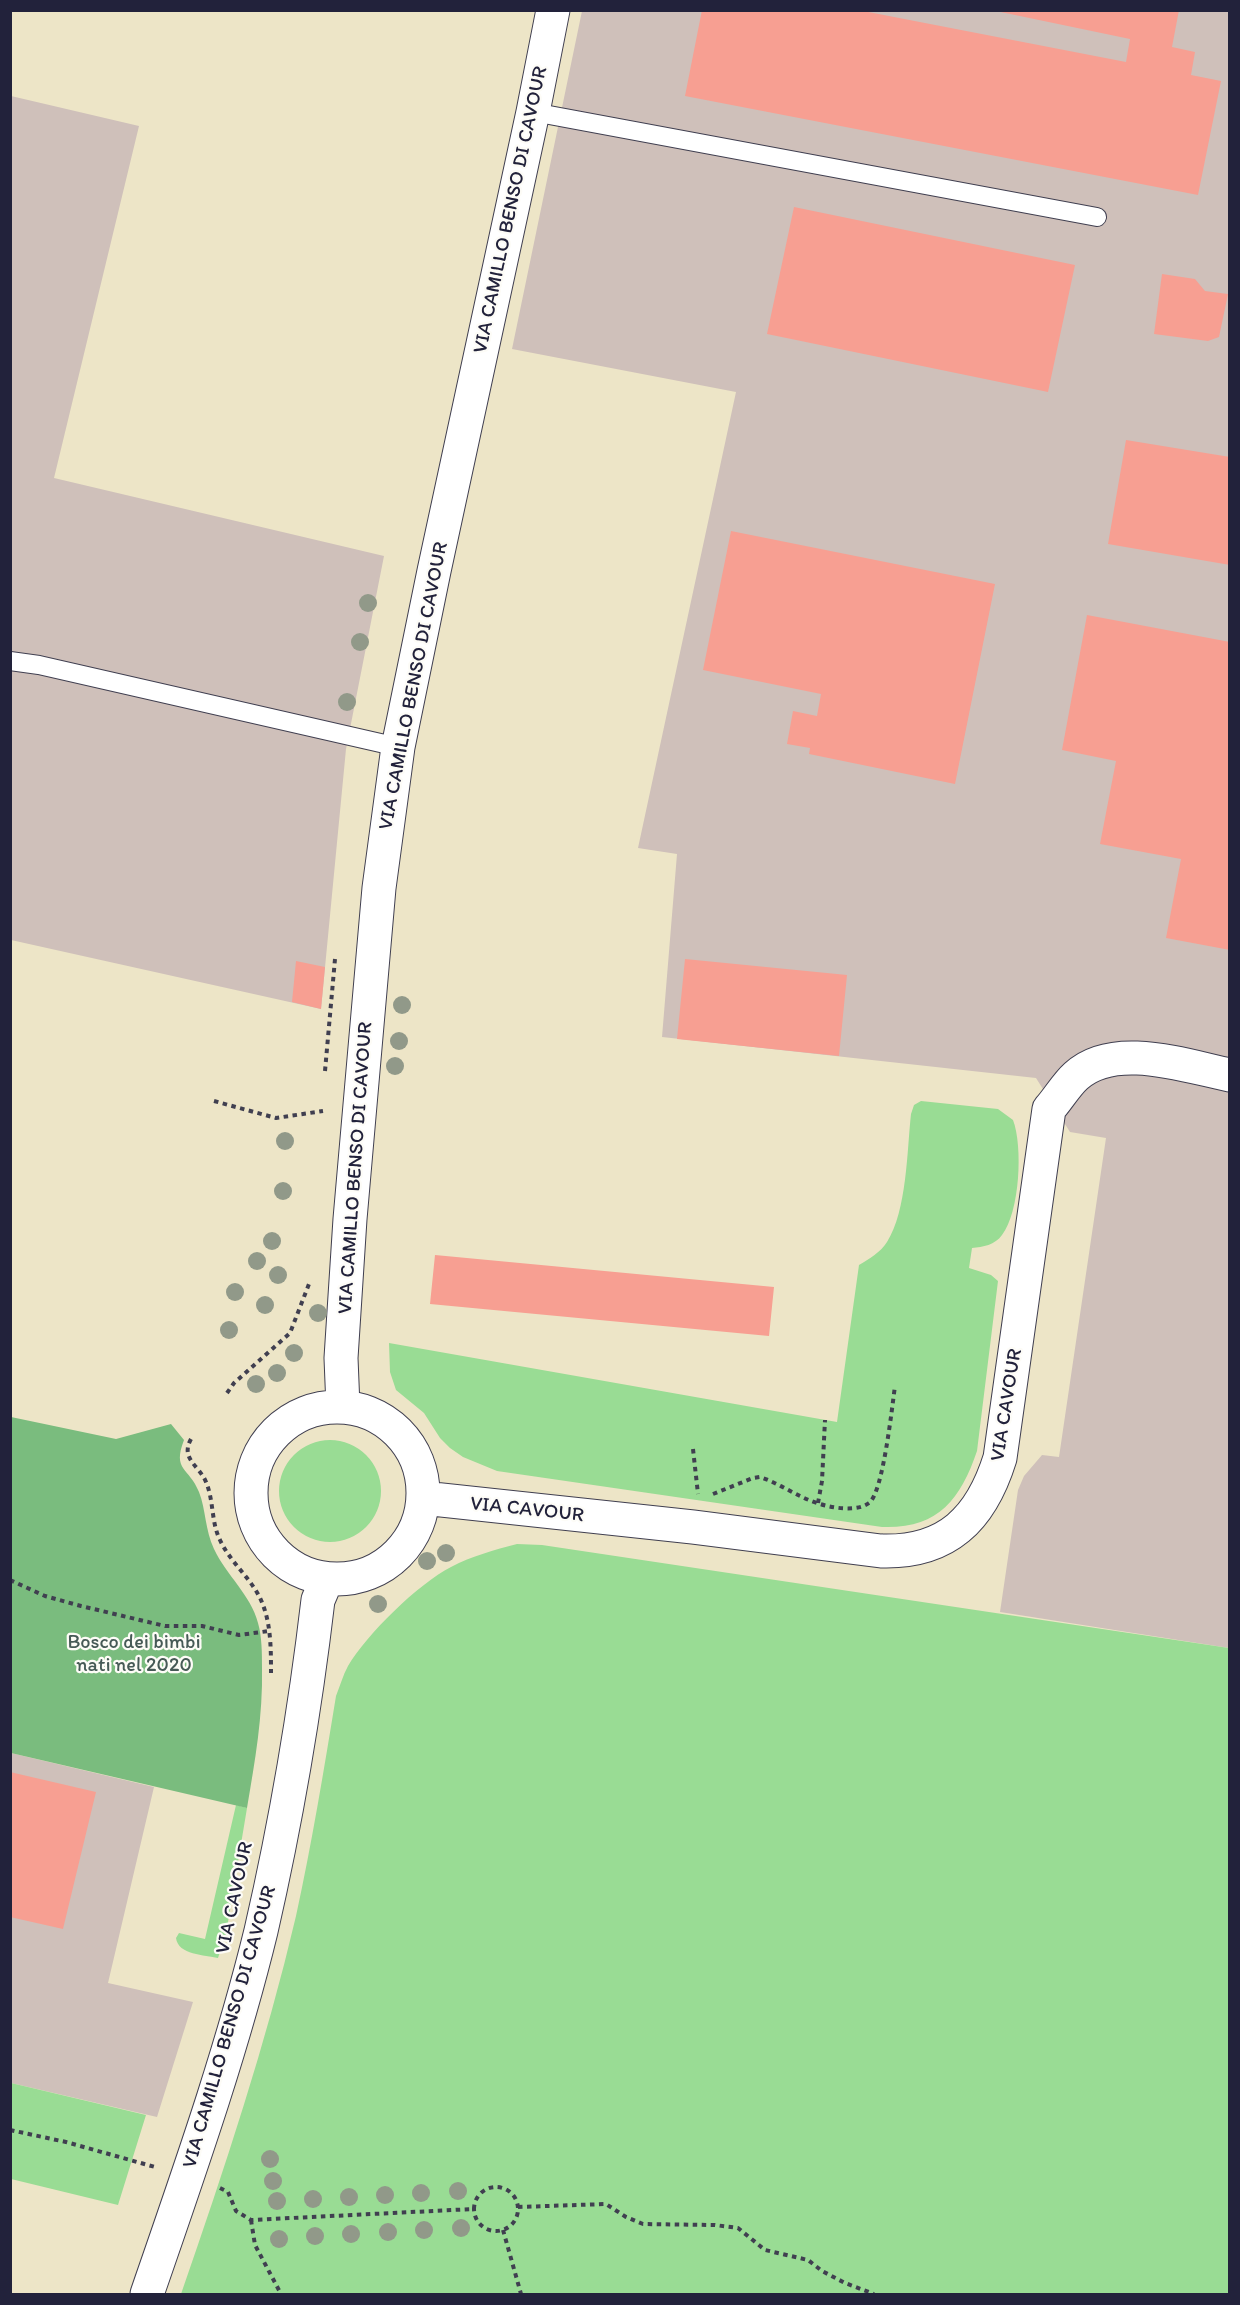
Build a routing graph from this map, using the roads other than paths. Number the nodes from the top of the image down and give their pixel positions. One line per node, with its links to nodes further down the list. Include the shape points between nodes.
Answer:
1 (553, 10): 2 (street, VIA CAMILLO BENSO DI CAVOUR)
2 (533, 112): 3 (lane); 5 (street, VIA CAMILLO BENSO DI CAVOUR)
3 (1097, 218)
4 (10, 661): 5 (lane)
5 (399, 747): 7 (street, VIA CAMILLO BENSO DI CAVOUR, via 379,888 350,1219 341,1358)
6 (1230, 1075): 8 (street, VIA CAVOUR, via 1142,1057 1104,1060 1076,1075 1049,1109 1000,1458 978,1506 967,1520 938,1542 924,1548 881,1551)
7 (343, 1407): 8 (street, via 362,1410 395,1429 417,1461); 9 (street, via 307,1412 277,1431 256,1462 251,1481 255,1520 275,1554 308,1575)
8 (423, 1498): 9 (street, via 411,1536 384,1565 347,1579)
9 (327, 1579): 10 (street, VIA CAMILLO BENSO DI CAVOUR, via 318,1600 290,1791 260,1932 209,2109)
10 (147, 2295)

